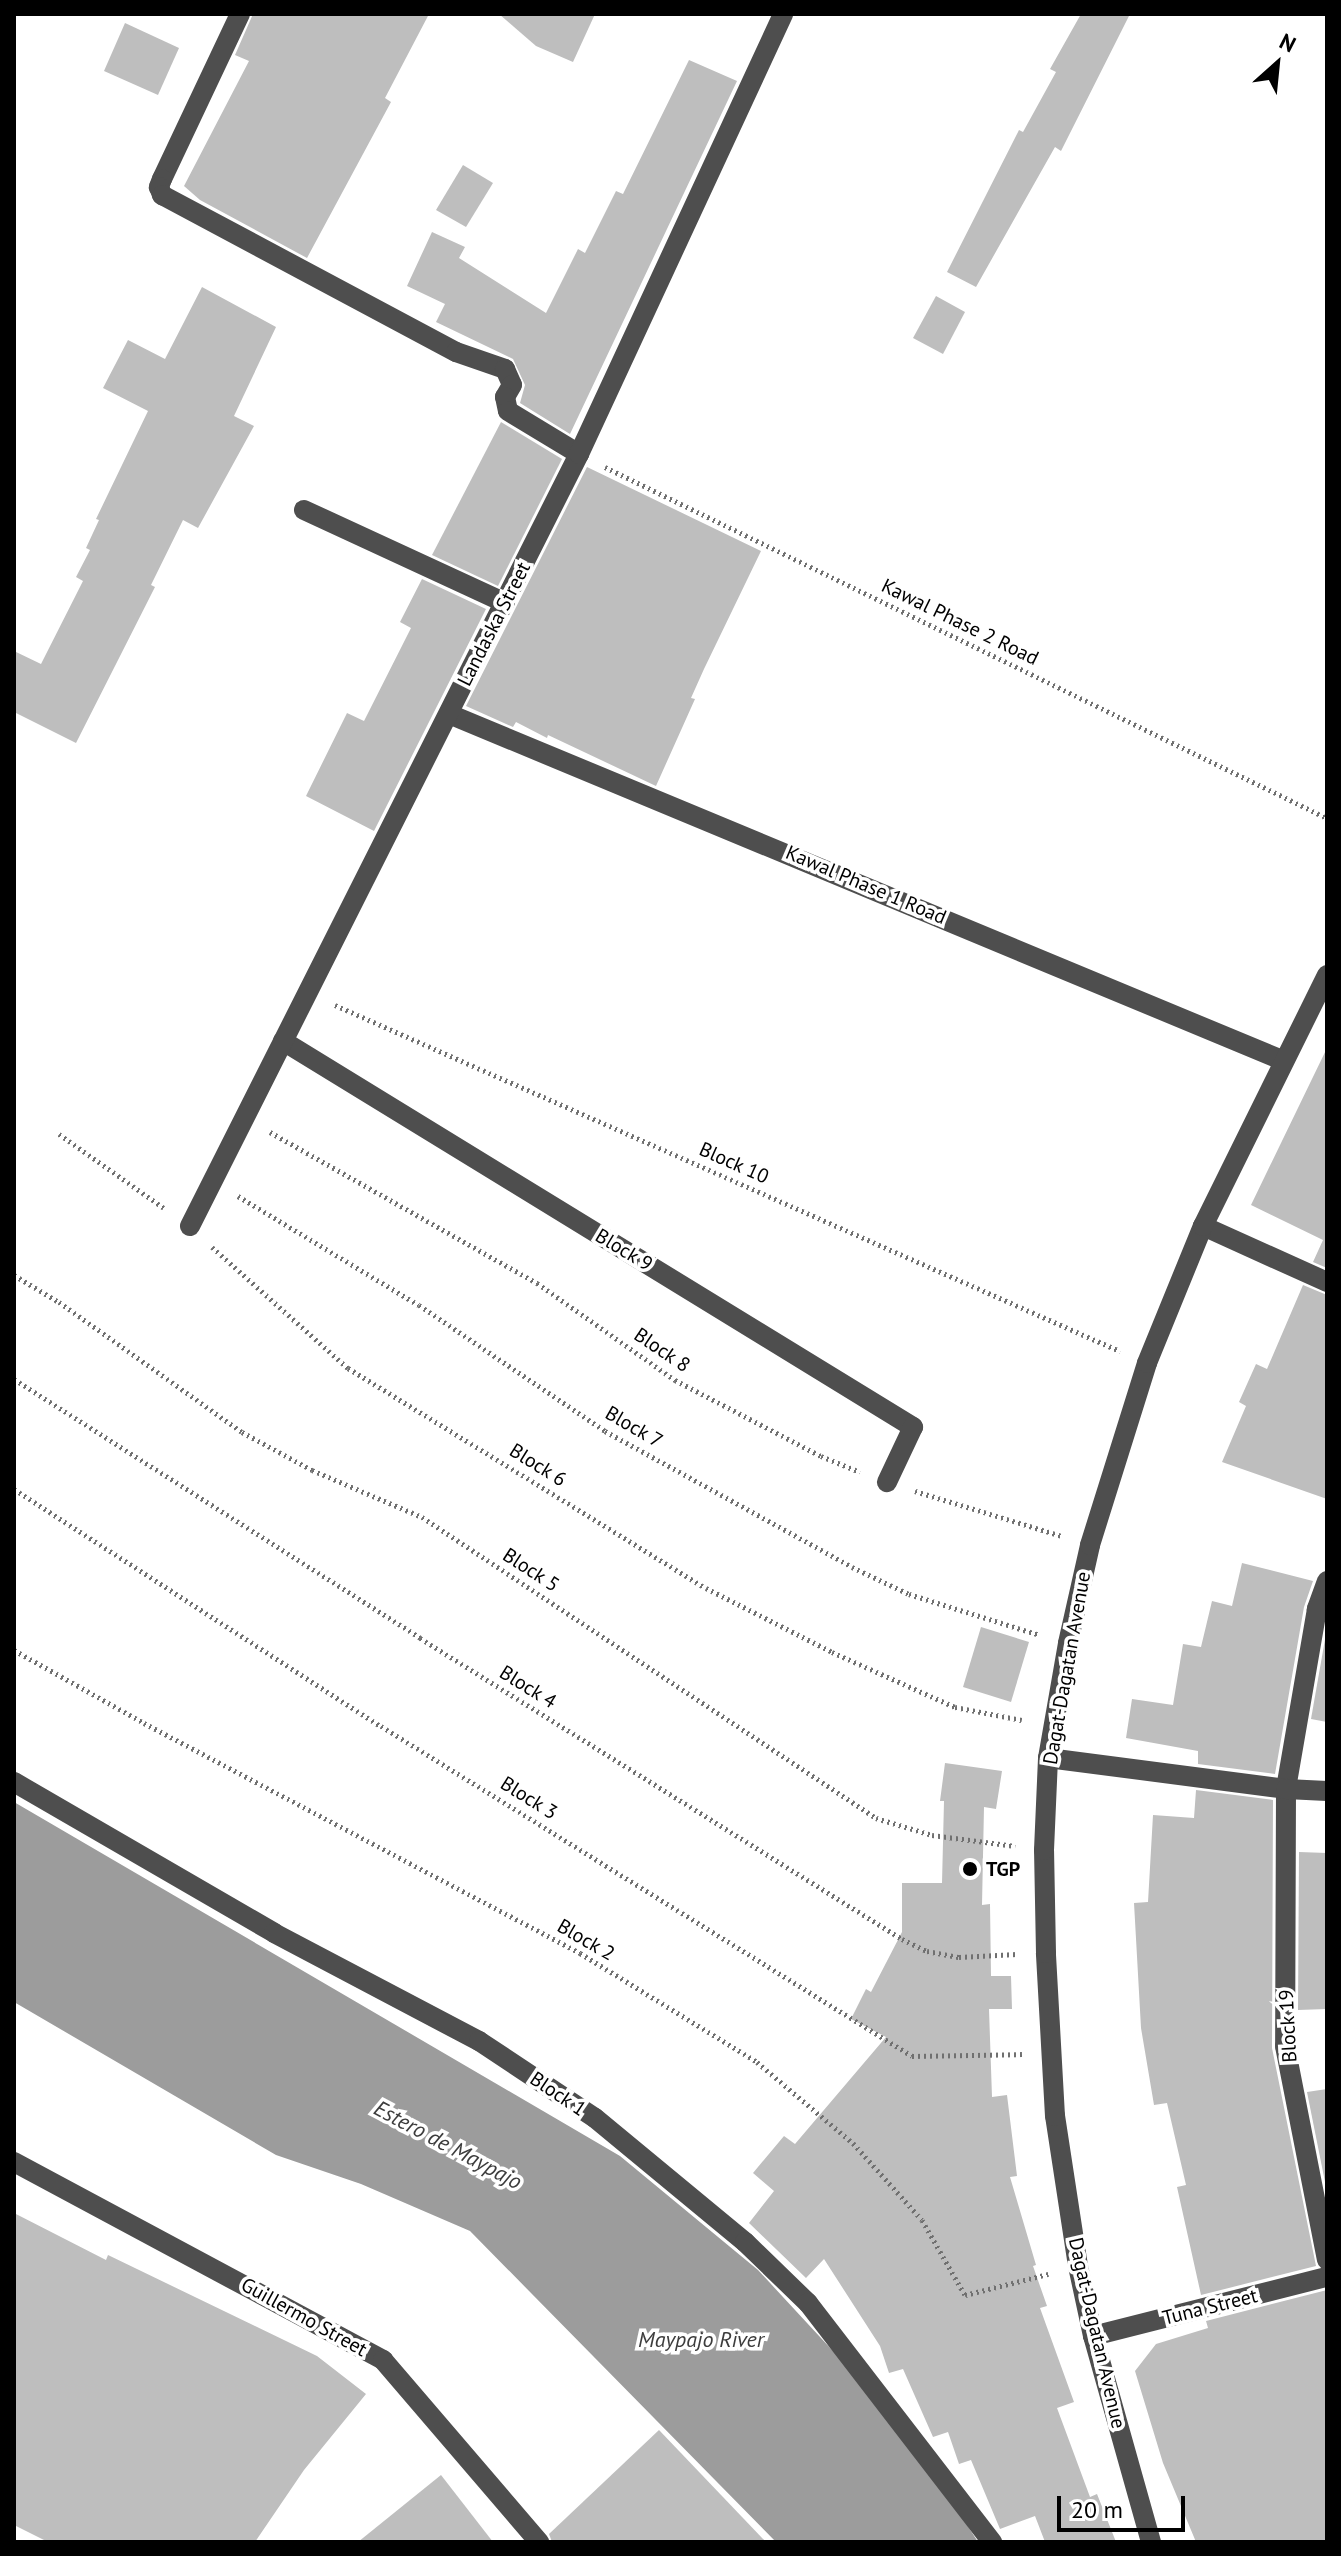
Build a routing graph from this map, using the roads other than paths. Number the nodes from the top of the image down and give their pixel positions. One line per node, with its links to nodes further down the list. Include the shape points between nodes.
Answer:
1 (240, 14): 3 (street, via 162,179 162,195 456,352 505,369 512,385 505,397 508,411)
2 (783, 14): 3 (street, Landaska Street)
3 (579, 454): 5 (street, Landaska Street)
4 (304, 510): 5 (street)
5 (505, 603): 6 (street, Landaska Street)
6 (449, 714): 8 (street, Landaska Street); 9 (street, Kawal Phase 1 Road)
7 (1327, 975): 9 (street, Dagat-Dagatan Avenue)
8 (283, 1041): 10 (street, Landaska Street); 13 (street, Block 9, via 913,1427)
9 (1282, 1060): 11 (street, Dagat-Dagatan Avenue)
10 (190, 1226)
11 (1203, 1226): 12 (street); 15 (street, Dagat-Dagatan Avenue, via 1147,1363 1090,1545)
12 (1327, 1282)
13 (887, 1482)
14 (1327, 1581): 17 (street, Block 19, via 1317,1609)
15 (1048, 1758): 17 (street); 22 (street, Dagat-Dagatan Avenue, via 1046,1953 1055,2116)
16 (14, 1782): 24 (street, Block 1, via 274,1933 479,2041 595,2118 745,2242 808,2303)
17 (1286, 1789): 18 (street); 20 (street, Block 19, via 1285,2046)
18 (1327, 1791)
19 (14, 2162): 23 (street, Guillermo Street, via 383,2360)
20 (1327, 2260)
21 (1327, 2277): 22 (street, Tuna Street)
22 (1093, 2336): 25 (street, Dagat-Dagatan Avenue)
23 (539, 2542)
24 (992, 2542)
25 (1150, 2542)

